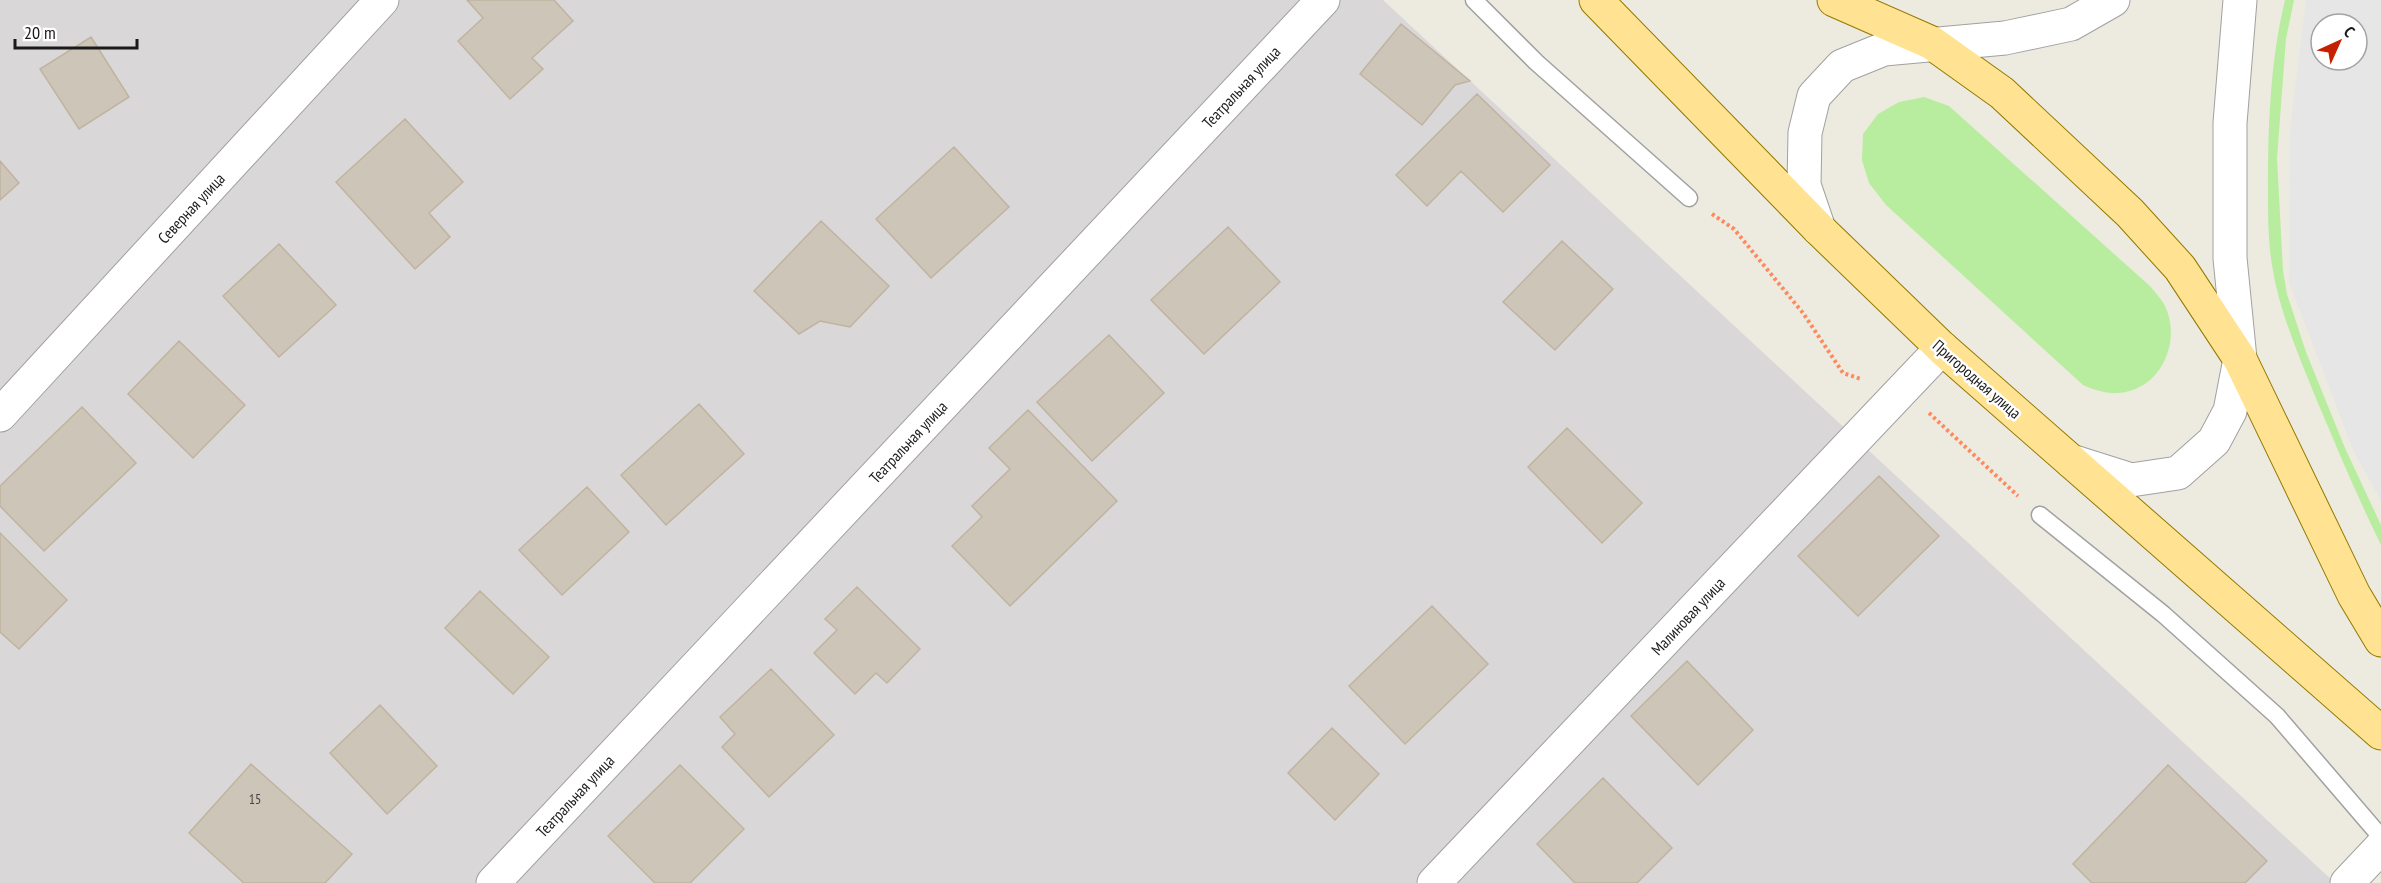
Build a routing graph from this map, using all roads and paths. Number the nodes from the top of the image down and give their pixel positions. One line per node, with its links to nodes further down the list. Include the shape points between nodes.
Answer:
1 (382, 0): 14 (street, Северная улица)
2 (1323, 0): 21 (street, Театральная улица)
3 (1474, 0): 9 (lane, via 1536,62)
4 (1596, 0): 10 (main road, Пригородная улица)
5 (1834, 0): 8 (main road)
6 (2113, 0): 8 (street, via 2071,24 2006,38)
7 (2240, 0): 12 (street, via 2230,123 2230,258)
8 (1932, 43): 10 (street, via 1884,49 1842,66 1814,96 1805,133 1804,185); 12 (main road, via 2002,93 2130,213 2180,268)
9 (1689, 198): 13 (path, via 1734,229 1803,313 1843,373)
10 (1819, 230): 11 (main road, Пригородная улица)
11 (1941, 348): 13 (street, Малиновая улица); 15 (main road, Пригородная улица)
12 (2240, 359): 15 (street, via 2230,411 2214,441 2178,473 2132,480); 17 (main road, via 2354,595)
13 (1899, 393): 16 (path, via 1925,410); 22 (street, Малиновая улица)
14 (0, 415)
15 (2071, 461): 18 (main road, Пригородная улица)
16 (2040, 515): 19 (lane, via 2163,614 2277,716)
17 (2381, 640)
18 (2381, 733)
19 (2381, 837)
20 (2381, 847): 23 (street)
21 (493, 883)
22 (1434, 883)
23 (2347, 883)

